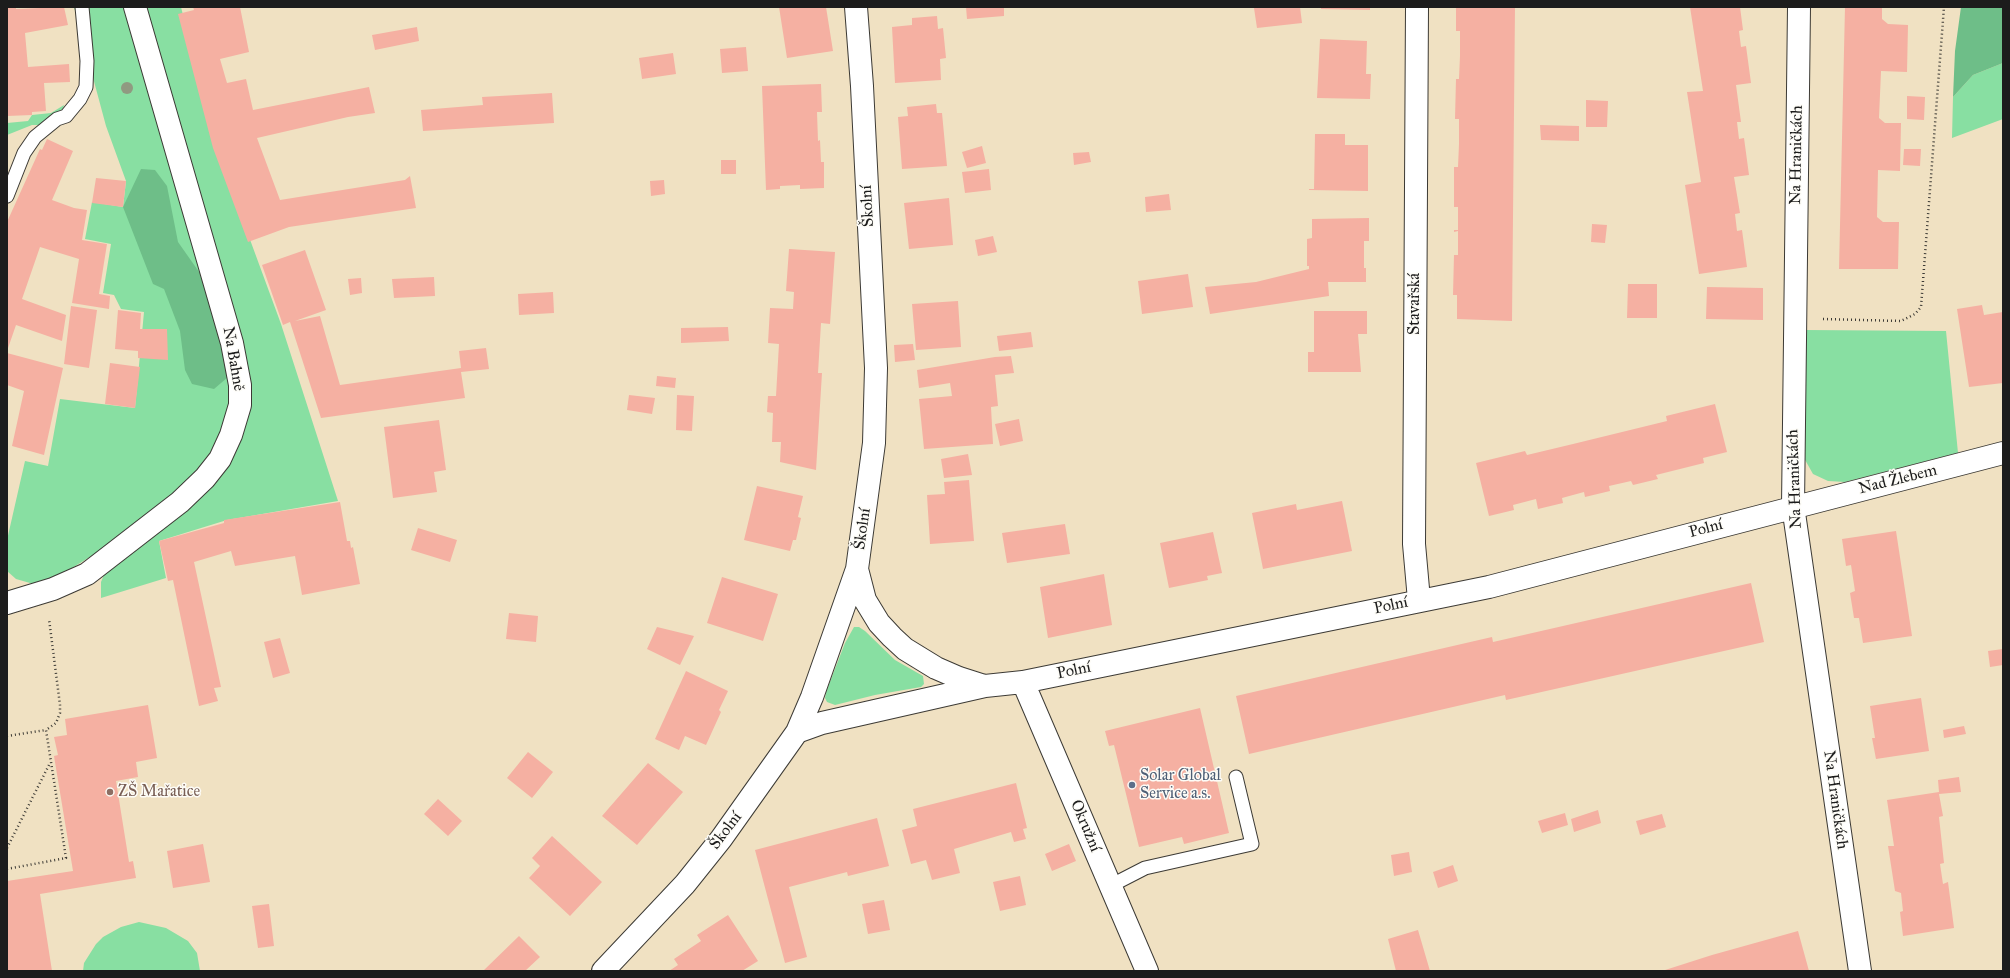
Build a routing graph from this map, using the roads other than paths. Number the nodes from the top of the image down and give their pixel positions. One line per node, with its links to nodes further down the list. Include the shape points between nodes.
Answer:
1 (82, 7): 6 (lane, via 87,61 86,87 66,116 57,119 35,137 24,153)
2 (136, 7): 11 (street, Na Bahně, via 232,343 240,385 240,404 220,459 180,502 87,574 53,589)
3 (856, 7): 9 (street, Školní, via 876,368 874,443)
4 (1417, 7): 10 (street, Stavařská, via 1414,544)
5 (1799, 7): 8 (street, Na Hraničkách)
6 (7, 196)
7 (2003, 453): 8 (street, Nad Žlebem)
8 (1793, 506): 10 (street, Polní, via 1488,587); 19 (street, Na Hraničkách)
9 (857, 569): 13 (street, Polní, via 866,600 879,623 905,649 936,668); 14 (street, Školní)
10 (1419, 600): 12 (street, Polní)
11 (7, 603)
12 (1023, 682): 13 (street, Polní); 16 (street, Okružní)
13 (986, 686): 14 (street, Polní, via 822,723)
14 (797, 732): 17 (street, Školní, via 685,884)
15 (1236, 777): 16 (lane, via 1252,844 1145,868)
16 (1110, 886): 18 (street, Okružní)
17 (603, 971)
18 (1147, 971)
19 (1860, 971)

